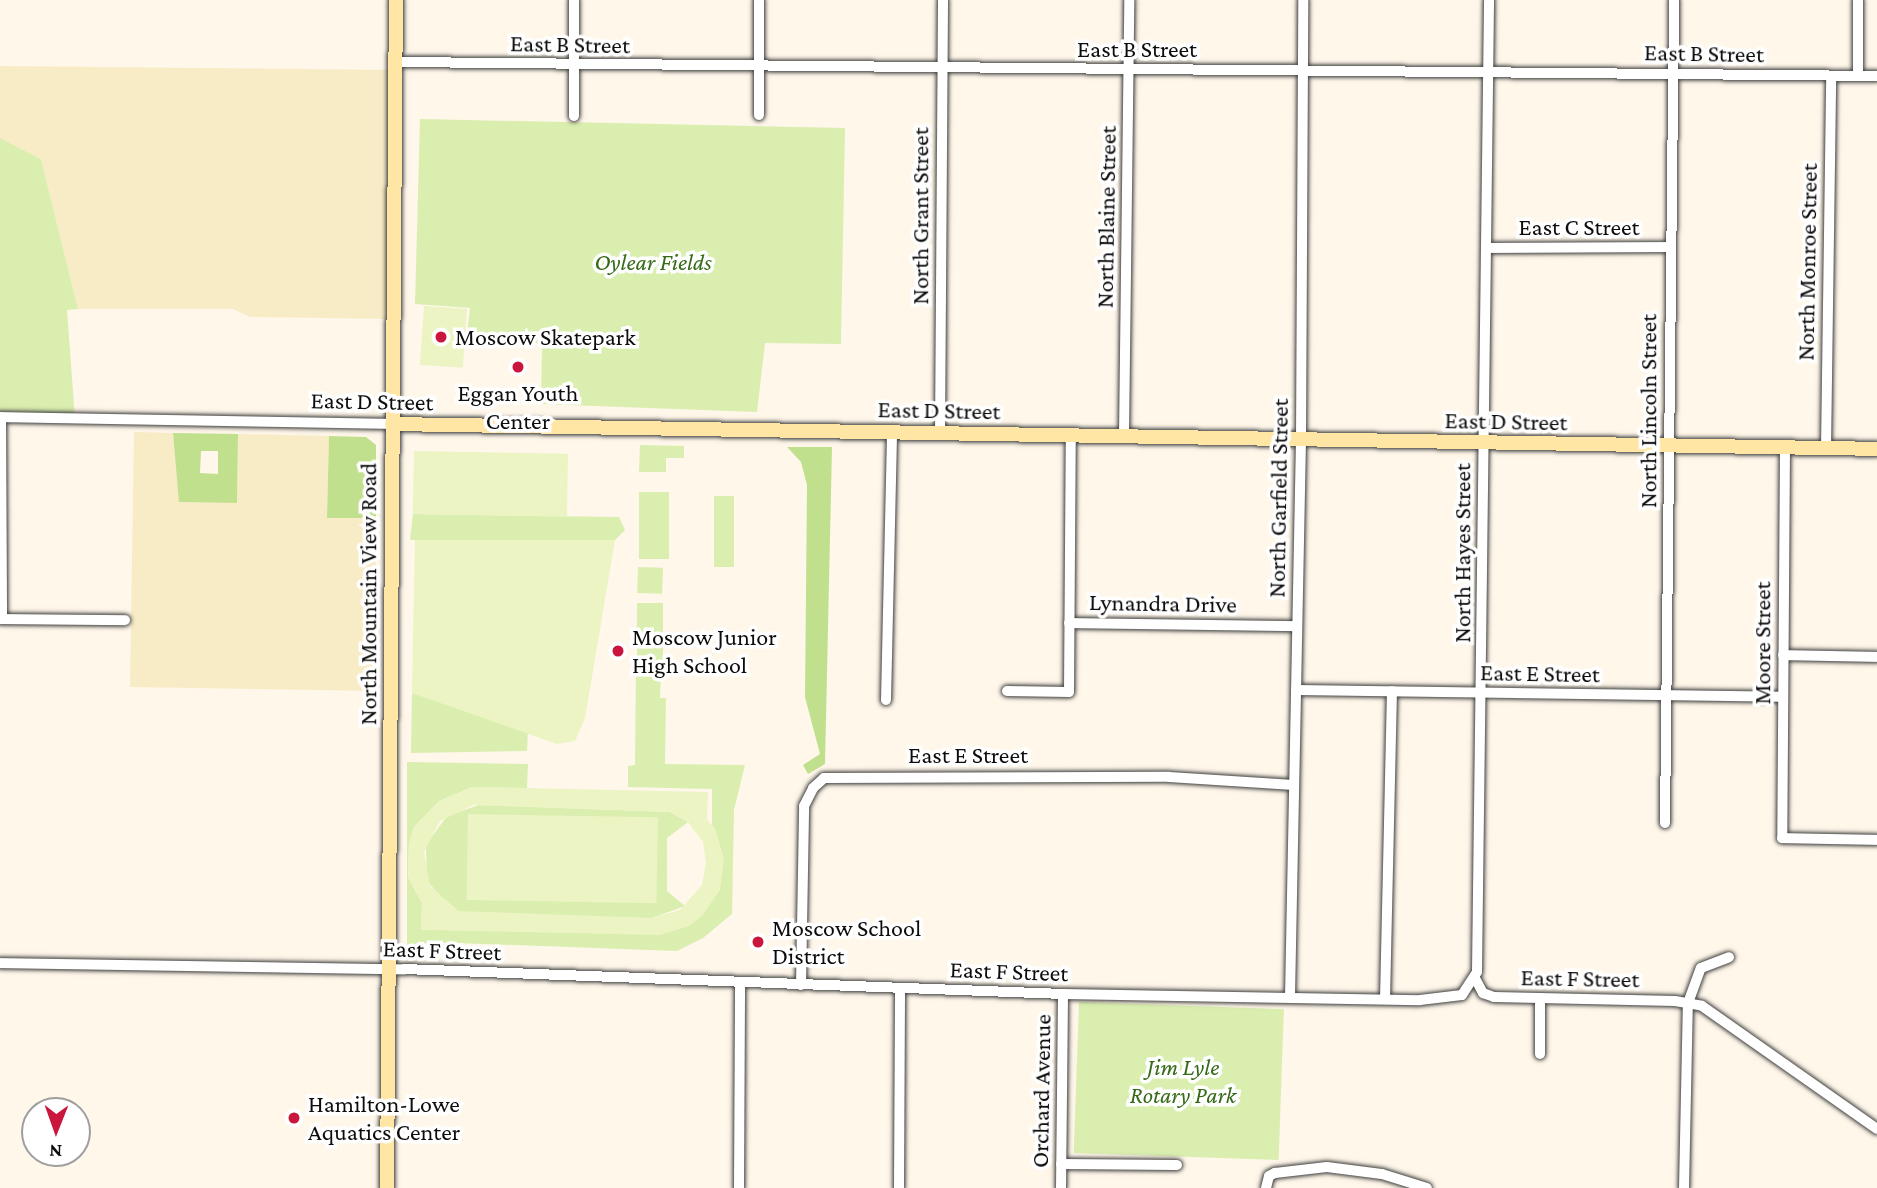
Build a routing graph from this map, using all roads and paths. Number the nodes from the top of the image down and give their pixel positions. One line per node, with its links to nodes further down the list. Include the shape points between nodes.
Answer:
1 (397, 0): 10 (street, North Mountain View Road)
2 (574, 0): 11 (street)
3 (759, 0): 12 (street)
4 (943, 0): 13 (street, North Grant Street)
5 (1129, 0): 14 (street, North Blaine Street)
6 (1303, 0): 15 (street, North Garfield Street)
7 (1489, 0): 16 (street, North Hayes Street)
8 (1674, 0): 17 (street, North Lincoln Street)
9 (1858, 0): 19 (street)
10 (396, 62): 11 (street, East B Street); 26 (street, North Mountain View Road)
11 (573, 65): 12 (street, East B Street); 22 (street)
12 (759, 66): 13 (street, East B Street); 21 (street)
13 (942, 69): 14 (street, East B Street); 28 (street, North Grant Street)
14 (1129, 70): 15 (street, East B Street); 30 (street, North Blaine Street)
15 (1304, 72): 16 (street, East B Street); 31 (street, North Garfield Street)
16 (1488, 73): 17 (street, East B Street); 24 (street, North Hayes Street)
17 (1673, 74): 18 (street, East B Street); 23 (street, North Lincoln Street)
18 (1831, 76): 19 (street, East B Street); 35 (street, North Monroe Street)
19 (1858, 76): 20 (street, East B Street)
20 (1877, 76)
21 (759, 115)
22 (574, 116)
23 (1670, 247): 24 (street, East C Street); 33 (street, North Lincoln Street)
24 (1488, 248): 32 (street, North Hayes Street)
25 (0, 417): 26 (street, East D Street); 37 (street)
26 (392, 424): 27 (street, East D Street); 55 (street, North Mountain View Road)
27 (892, 432): 28 (street, East D Street); 49 (street)
28 (940, 433): 29 (street, East D Street)
29 (1071, 435): 30 (street, East D Street); 39 (street)
30 (1124, 435): 31 (street, East D Street)
31 (1301, 440): 32 (street, East D Street); 40 (street, North Garfield Street)
32 (1484, 444): 33 (street, East D Street); 46 (street, North Hayes Street)
33 (1669, 447): 34 (street, East D Street); 47 (street, North Lincoln Street)
34 (1785, 448): 35 (street, East D Street); 41 (street, Moore Street)
35 (1826, 449): 36 (street, East D Street)
36 (1877, 449)
37 (1, 619): 38 (street)
38 (125, 620)
39 (1069, 623): 40 (street, Lynandra Drive); 44 (street, via 1069,692)
40 (1297, 626): 43 (street, North Garfield Street)
41 (1783, 655): 42 (street); 48 (street, Moore Street)
42 (1877, 657)
43 (1296, 690): 45 (street, East E Street); 50 (street, North Garfield Street)
44 (1007, 691)
45 (1392, 691): 46 (street, East E Street); 63 (street)
46 (1482, 692): 47 (street, East E Street); 56 (street, North Hayes Street)
47 (1666, 697): 48 (street, East E Street); 51 (street, North Lincoln Street)
48 (1783, 697): 52 (street, Moore Street, via 1783,838)
49 (886, 700)
50 (1294, 785): 58 (street, East E Street, via 1169,777 824,778 804,806); 61 (street, North Garfield Street)
51 (1665, 823)
52 (1877, 840)
53 (1729, 957): 64 (street, via 1701,968)
54 (0, 963): 55 (street, East F Street)
55 (389, 969): 57 (street, East F Street); 69 (street, North Mountain View Road)
56 (1476, 980): 62 (street, East F Street, via 1483,993 1494,997); 63 (street, East F Street, via 1462,995 1449,1000)
57 (740, 982): 58 (street, East F Street); 70 (street)
58 (801, 985): 59 (street, East F Street)
59 (900, 988): 60 (street, East F Street); 71 (street)
60 (1063, 994): 61 (street, East F Street); 67 (street, Orchard Avenue)
61 (1290, 998): 63 (street, East F Street)
62 (1540, 998): 64 (street, East F Street); 65 (street)
63 (1385, 999)
64 (1688, 1003): 66 (street, East F Street, via 1702,1006); 75 (street)
65 (1540, 1054)
66 (1877, 1129)
67 (1061, 1164): 68 (street); 72 (street, Orchard Avenue)
68 (1177, 1165)
69 (387, 1188)
70 (739, 1188)
71 (899, 1188)
72 (1061, 1188)
73 (1266, 1188): 74 (street, via 1269,1176 1275,1173 1327,1167 1382,1174)
74 (1427, 1188)
75 (1685, 1188)

